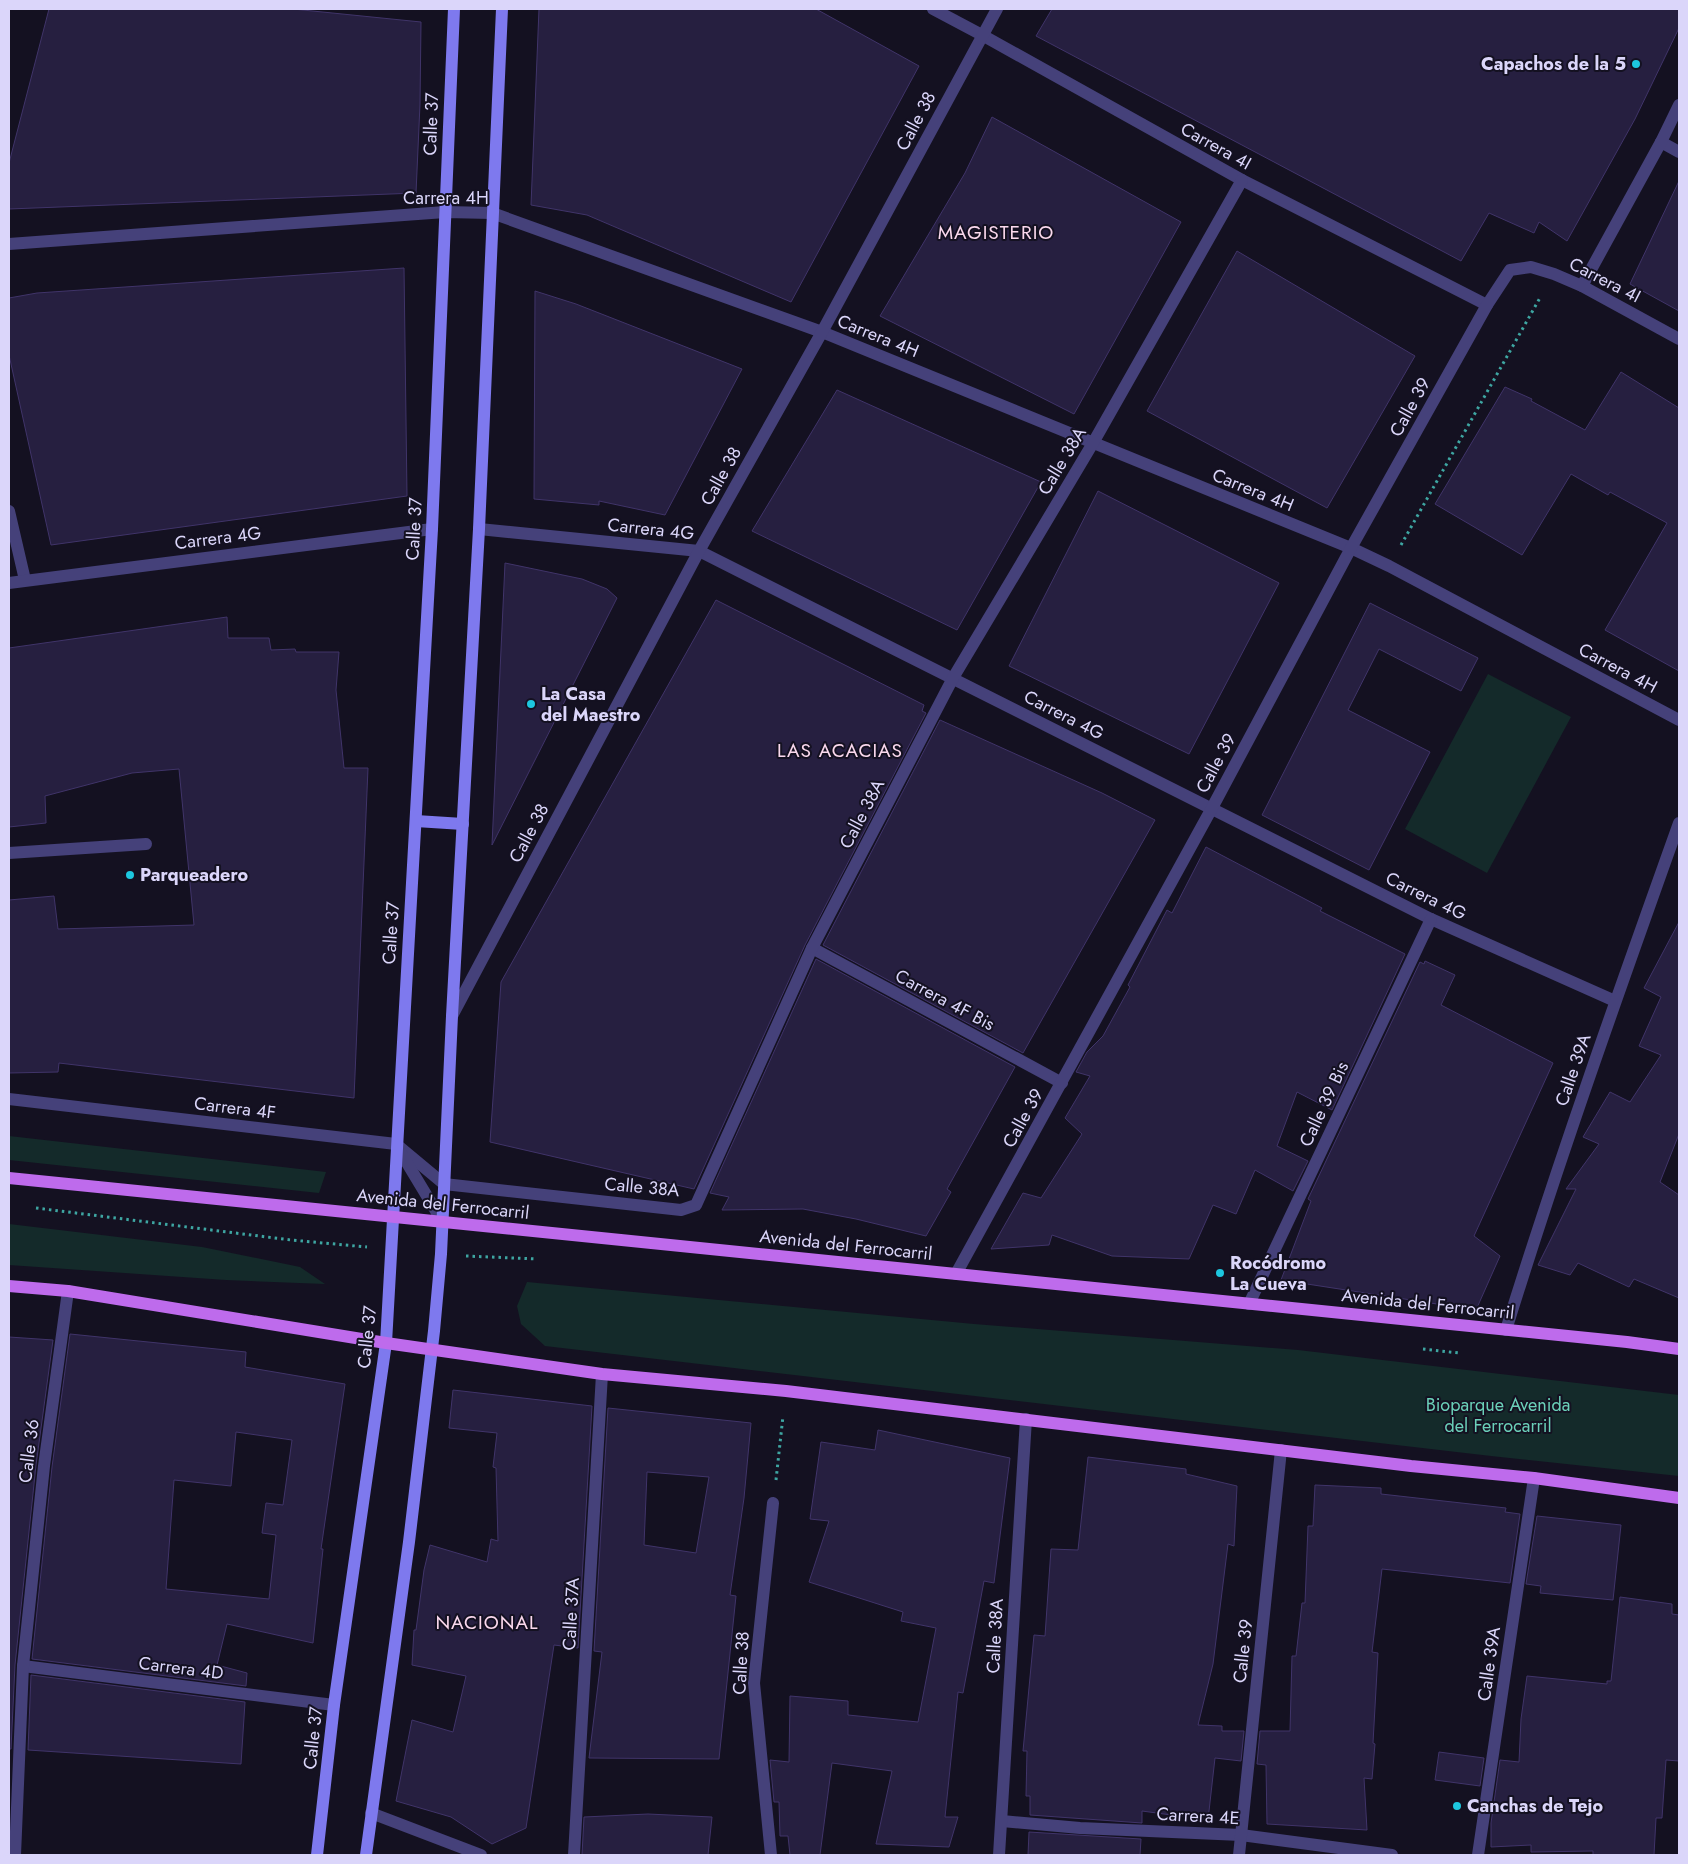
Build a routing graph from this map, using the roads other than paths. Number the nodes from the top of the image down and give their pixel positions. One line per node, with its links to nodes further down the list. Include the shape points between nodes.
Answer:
1 (454, 9): 10 (main road, Calle 37)
2 (502, 9): 11 (main road)
3 (933, 9): 5 (street, Carrera 4I)
4 (997, 9): 5 (street, Calle 38)
5 (982, 35): 9 (street, Carrera 4I); 16 (street, Calle 38)
6 (1679, 105): 7 (street)
7 (1661, 142): 8 (street); 14 (street)
8 (1679, 152)
9 (1242, 180): 15 (street, Carrera 4I); 18 (street, Calle 38A)
10 (445, 212): 11 (street, Carrera 4H); 12 (street, Carrera 4H); 20 (main road, Calle 37)
11 (492, 213): 16 (street, Carrera 4H); 21 (main road)
12 (9, 244)
13 (1510, 270): 14 (street, Carrera 4I, via 1531,267); 15 (street, Calle 39)
14 (1582, 286): 17 (street, Carrera 4I)
15 (1487, 305): 22 (street, Calle 39)
16 (822, 332): 18 (street, Carrera 4H); 23 (street, Calle 38)
17 (1679, 339)
18 (1093, 443): 22 (street, Carrera 4H); 26 (street, Calle 38A)
19 (9, 511): 24 (street)
20 (432, 529): 24 (street, Carrera 4G); 29 (main road, Calle 37)
21 (479, 530): 23 (street, Carrera 4G); 31 (main road)
22 (1350, 548): 27 (street, Carrera 4H); 28 (street, Calle 39)
23 (699, 551): 26 (street, Carrera 4G); 37 (street, Calle 38)
24 (25, 580): 25 (street, Carrera 4G)
25 (9, 583)
26 (953, 678): 28 (street, Carrera 4G); 35 (street, Calle 38A)
27 (1679, 720)
28 (1212, 808): 34 (street, Carrera 4G); 38 (street, Calle 39)
29 (416, 821): 31 (main road); 40 (main road, Calle 37)
30 (1679, 823): 36 (street, Calle 39A)
31 (463, 824): 37 (main road)
32 (146, 844): 33 (street)
33 (9, 852)
34 (1431, 919): 36 (street, Carrera 4G); 48 (street, Calle 39 Bis)
35 (812, 948): 38 (street, Carrera 4F Bis); 42 (street, Calle 38A, via 696,1204 681,1210)
36 (1615, 1001): 49 (street, Calle 39A)
37 (452, 1016): 42 (main road)
38 (1062, 1083): 45 (street, Calle 39)
39 (9, 1100): 40 (street, Carrera 4F)
40 (396, 1144): 42 (street); 43 (main road, Calle 37); 44 (street)
41 (9, 1178): 43 (main road, Avenida del Ferrocarril)
42 (444, 1184): 44 (main road)
43 (393, 1216): 44 (main road, Avenida del Ferrocarril); 50 (main road, Calle 37)
44 (442, 1221): 45 (main road, Avenida del Ferrocarril); 52 (main road)
45 (956, 1274): 48 (main road, Avenida del Ferrocarril)
46 (9, 1286): 47 (main road)
47 (68, 1291): 50 (main road); 59 (street, Calle 36, via 44,1466)
48 (1248, 1304): 49 (main road, Avenida del Ferrocarril)
49 (1506, 1330): 51 (main road, Avenida del Ferrocarril)
50 (386, 1343): 52 (main road); 60 (main road, Calle 37)
51 (1679, 1349)
52 (432, 1350): 53 (main road); 61 (main road)
53 (602, 1374): 54 (main road, via 786,1391); 68 (street, Calle 37A)
54 (1026, 1420): 55 (main road); 62 (street, Calle 38A)
55 (1281, 1450): 56 (main road); 63 (street, Calle 39)
56 (1534, 1478): 57 (main road); 73 (street, Calle 39A)
57 (1679, 1498)
58 (773, 1503): 69 (street, Calle 38, via 754,1684)
59 (23, 1666): 60 (street, Carrera 4D); 64 (street, Calle 36)
60 (334, 1705): 65 (main road, Calle 37)
61 (371, 1813): 66 (main road); 67 (street)
62 (1002, 1821): 63 (street, Carrera 4E); 70 (street, Calle 38A)
63 (1241, 1835): 71 (street, Calle 39); 72 (street, Carrera 4E)
64 (15, 1855)
65 (317, 1855)
66 (366, 1855)
67 (481, 1855)
68 (574, 1855)
69 (771, 1855)
70 (999, 1855)
71 (1239, 1855)
72 (1392, 1855)
73 (1478, 1855)

